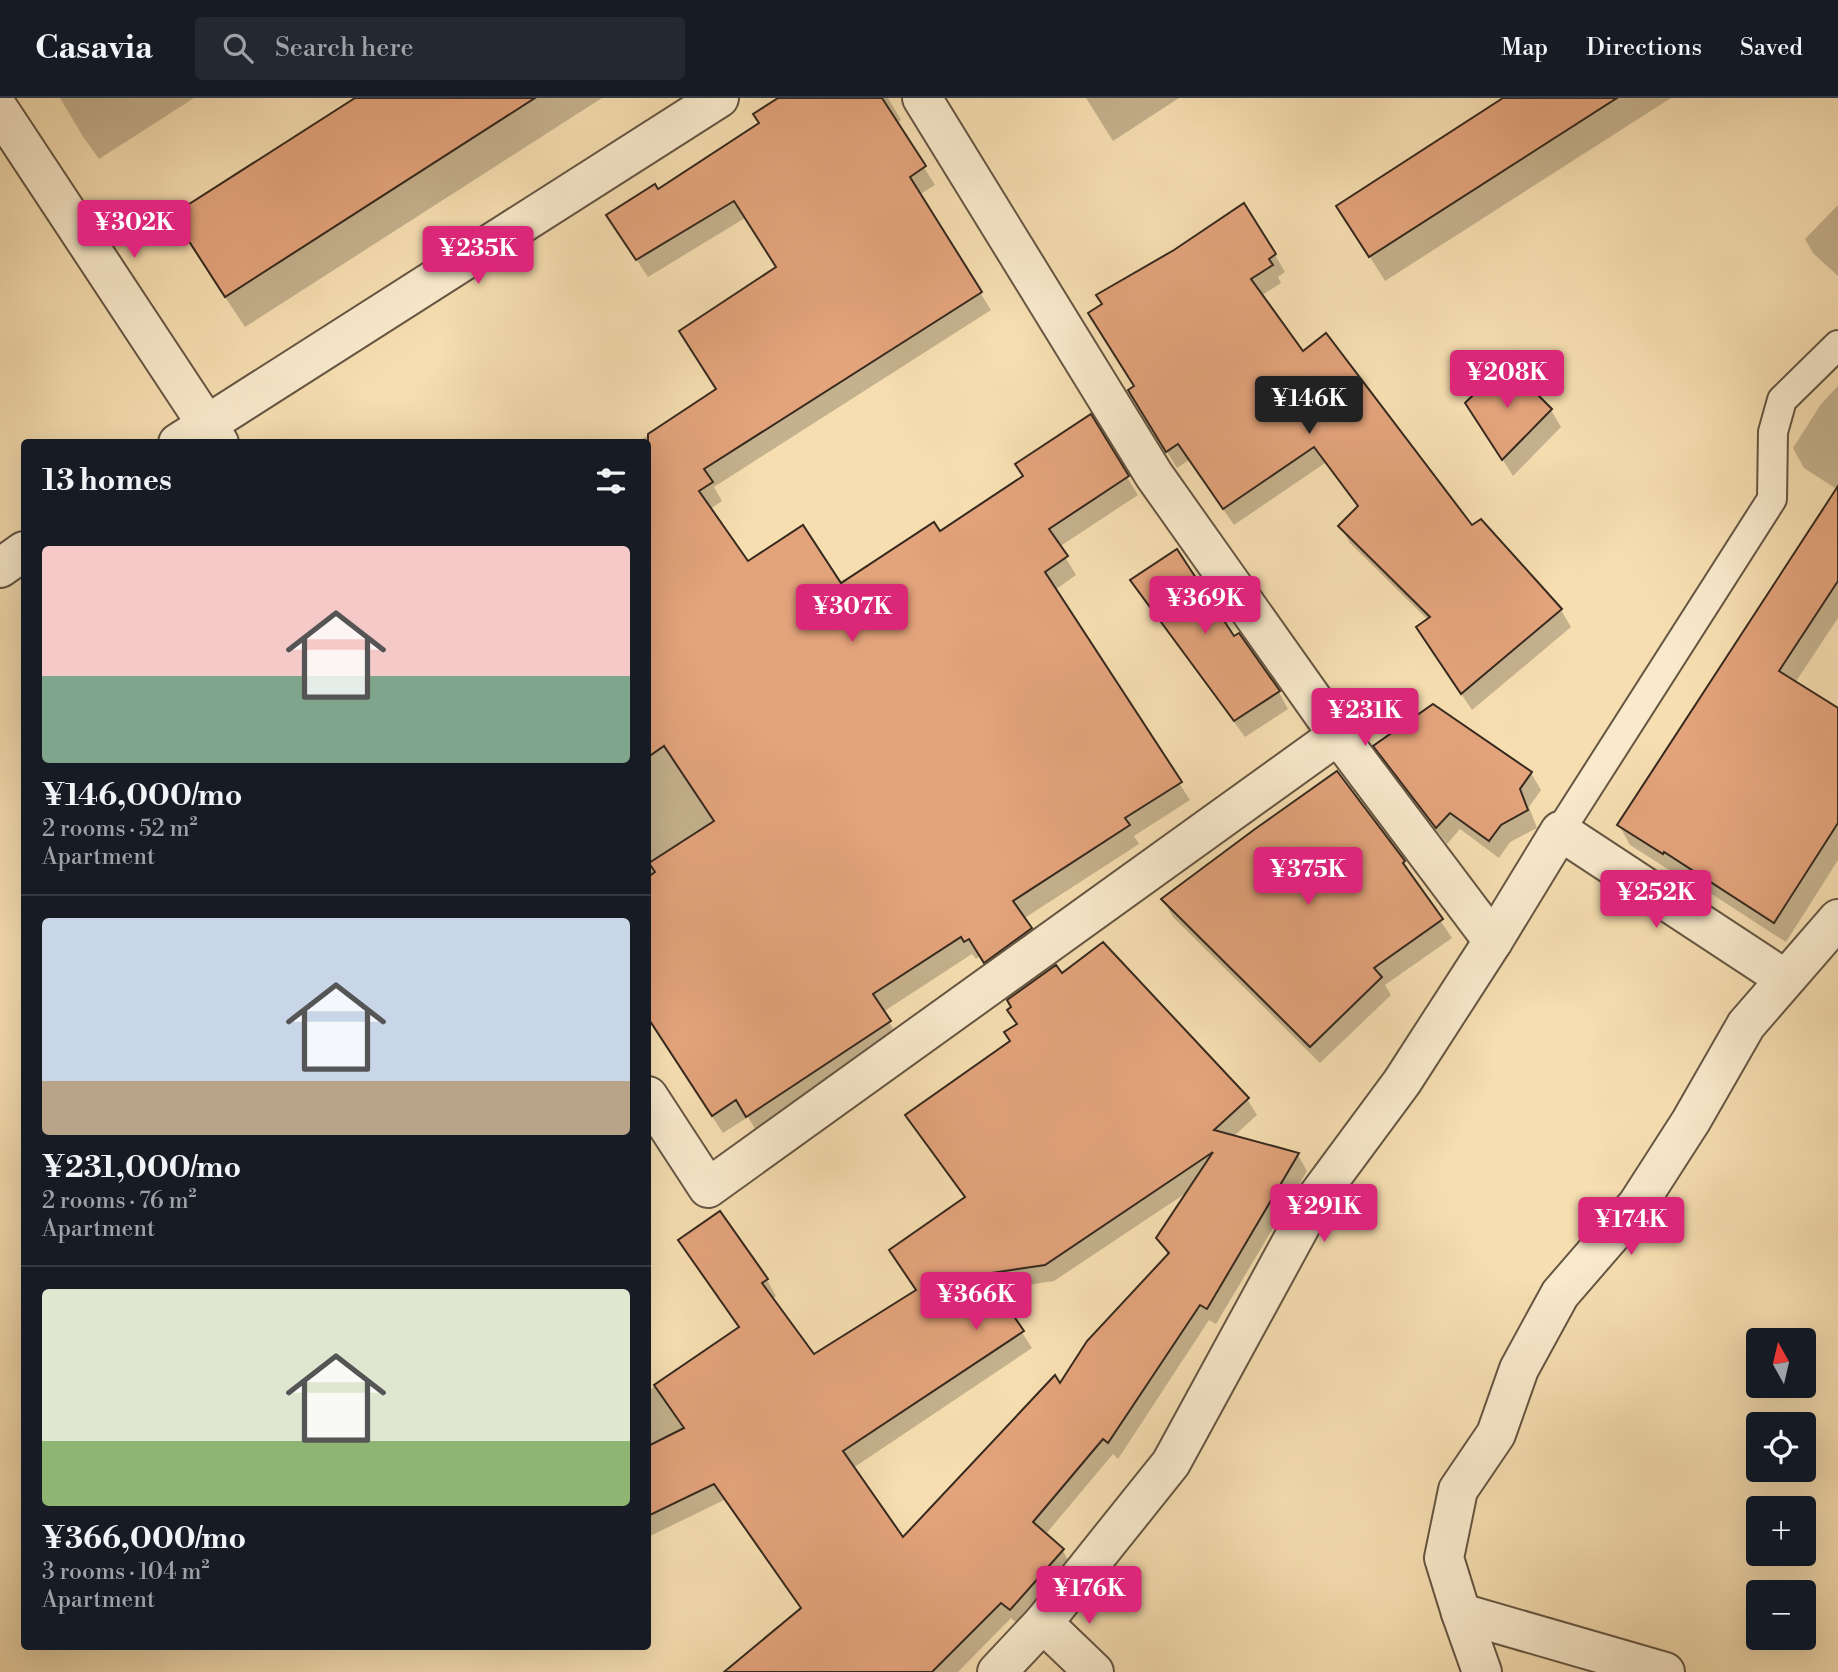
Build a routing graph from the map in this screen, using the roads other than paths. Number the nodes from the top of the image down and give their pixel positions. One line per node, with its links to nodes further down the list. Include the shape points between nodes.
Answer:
1 (719, 98): 5 (street)
2 (922, 98): 8 (street, via 1154,475)
3 (0, 111): 5 (street)
4 (1838, 345): 9 (lane, via 1783,400 1773,432 1772,499)
5 (201, 436)
6 (21, 553): 7 (street)
7 (0, 568)
8 (1338, 735): 11 (street); 13 (street, via 708,1188)
9 (1560, 831): 11 (street); 12 (street)
10 (1838, 919): 12 (street)
11 (1493, 941): 15 (street, via 1402,1082 1314,1201 1171,1463)
12 (1785, 979): 14 (street, via 1746,1025 1637,1205 1559,1294 1519,1368 1496,1434 1458,1490 1444,1558)
13 (651, 1101)
14 (1461, 1613): 18 (street); 19 (street)
15 (1043, 1623): 16 (street); 17 (street)
16 (997, 1672)
17 (1094, 1672)
18 (1482, 1672)
19 (1665, 1672)

